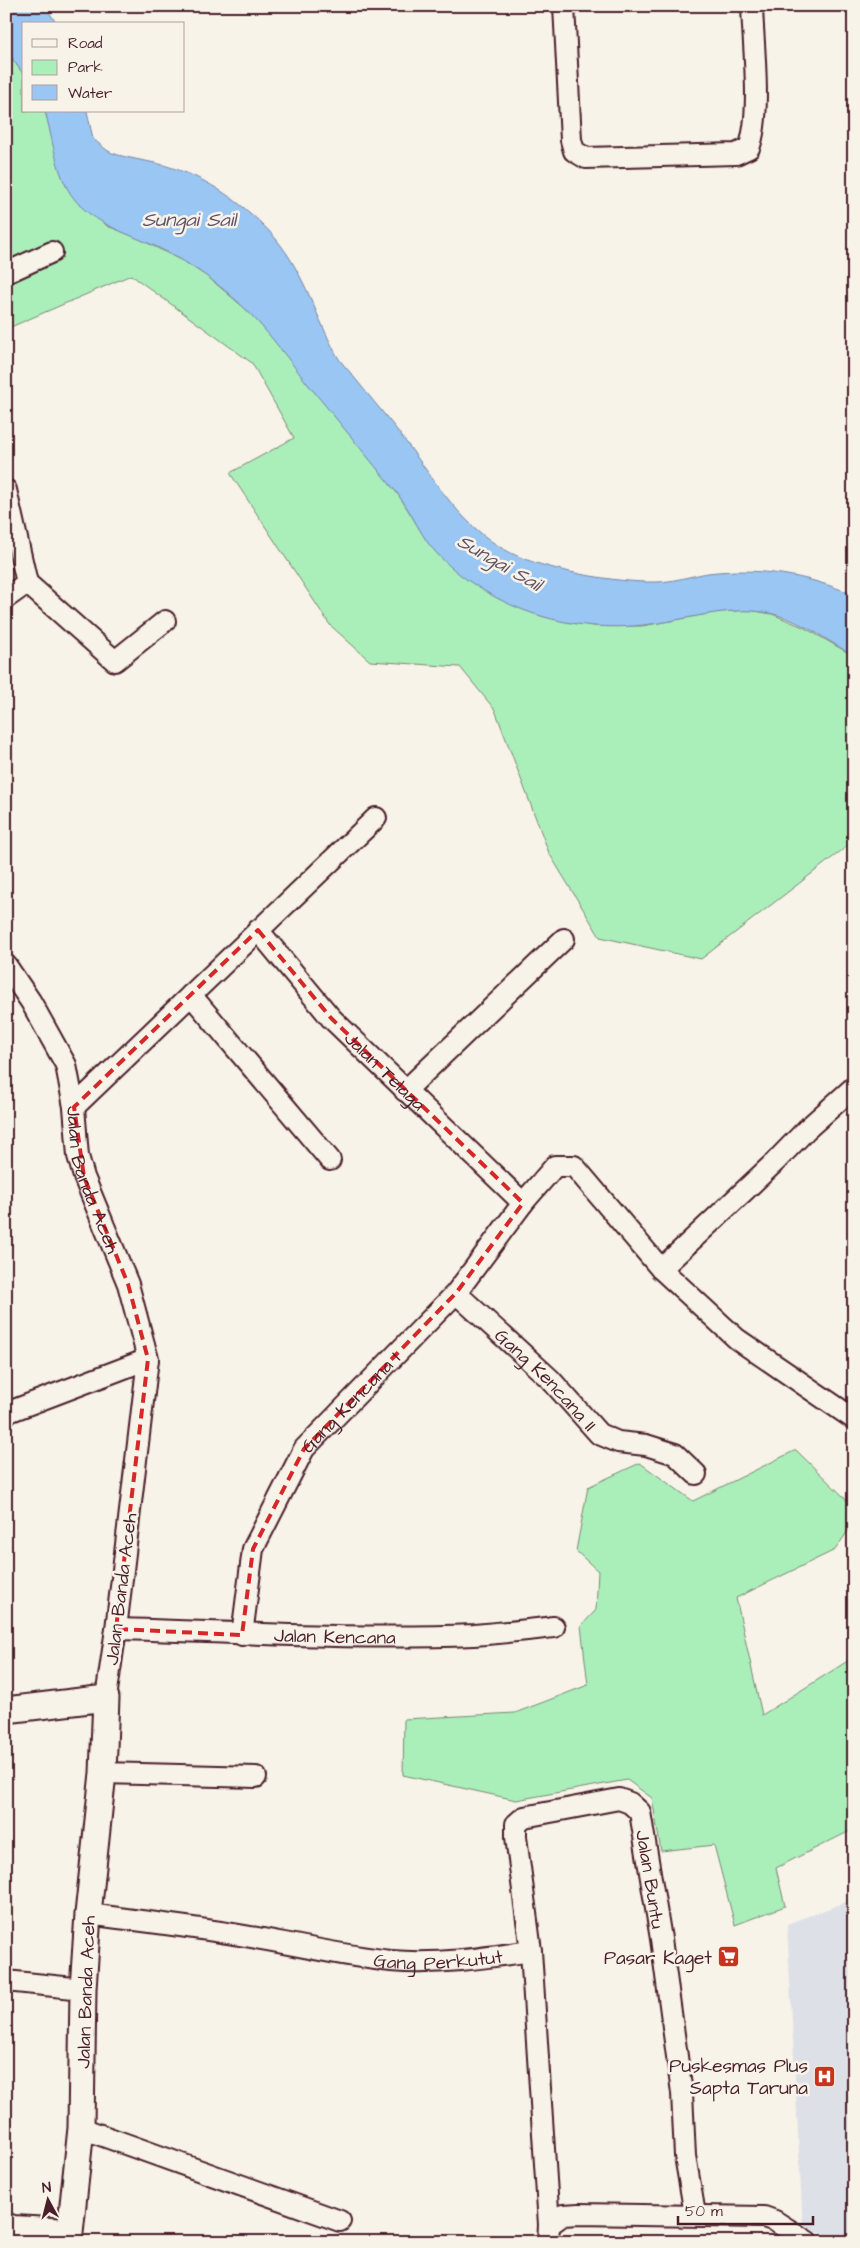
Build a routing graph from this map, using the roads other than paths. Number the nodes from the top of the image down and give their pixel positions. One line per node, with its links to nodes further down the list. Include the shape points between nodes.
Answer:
1 (564, 6): 2 (street, via 571,140 574,151 586,158 736,154 748,148 754,135 755,105)
2 (752, 6)
3 (52, 252): 4 (street)
4 (6, 273)
5 (6, 490): 6 (street)
6 (26, 583): 7 (street); 8 (street, via 115,661)
7 (6, 598)
8 (165, 621)
9 (376, 818): 10 (street)
10 (258, 930): 13 (street); 15 (street, Jalan Telaga, via 331,1018)
11 (564, 939): 15 (street)
12 (6, 965): 16 (street, Jalan Banda Aceh, via 62,1055)
13 (191, 995): 16 (street); 17 (street)
14 (854, 1088): 19 (street)
15 (405, 1091): 18 (street, Jalan Telaga)
16 (74, 1107): 21 (street, Jalan Banda Aceh, via 78,1156 84,1177 128,1284)
17 (330, 1160)
18 (523, 1203): 19 (street, Gang Kencana I, via 555,1166 574,1166); 20 (street, Gang Kencana I)
19 (662, 1269): 23 (street, Gang Kencana I, via 737,1339)
20 (456, 1293): 24 (street, Gang Kencana II, via 550,1379 599,1434 618,1442 646,1445 674,1454); 27 (street, Gang Kencana I, via 304,1449 253,1550)
21 (148, 1359): 22 (street); 26 (street, Jalan Banda Aceh)
22 (6, 1413)
23 (854, 1419)
24 (696, 1474)
25 (554, 1627): 27 (street, Jalan Kencana, via 438,1636)
26 (116, 1629): 27 (street, Jalan Kencana); 28 (street, Jalan Banda Aceh)
27 (242, 1635)
28 (106, 1698): 29 (street); 30 (street, Jalan Banda Aceh)
29 (6, 1710)
30 (103, 1773): 31 (street); 33 (street, Jalan Banda Aceh)
31 (256, 1777)
32 (640, 1812): 34 (street, Gang Perkutut, via 619,1799 524,1817 516,1824); 38 (street, Jalan Buntu, via 682,2092 685,2156)
33 (88, 1914): 34 (street, Gang Perkutut, via 393,1961 432,1962); 36 (street, Jalan Banda Aceh)
34 (531, 1950): 41 (street)
35 (6, 1981): 36 (street)
36 (83, 1989): 37 (street, Jalan Banda Aceh)
37 (81, 2128): 39 (street); 42 (street, Jalan Banda Aceh)
38 (695, 2214): 41 (street, via 563,2215); 43 (street, via 764,2216)
39 (340, 2221)
40 (6, 2223): 42 (street)
41 (548, 2233)
42 (70, 2235)
43 (808, 2242)

